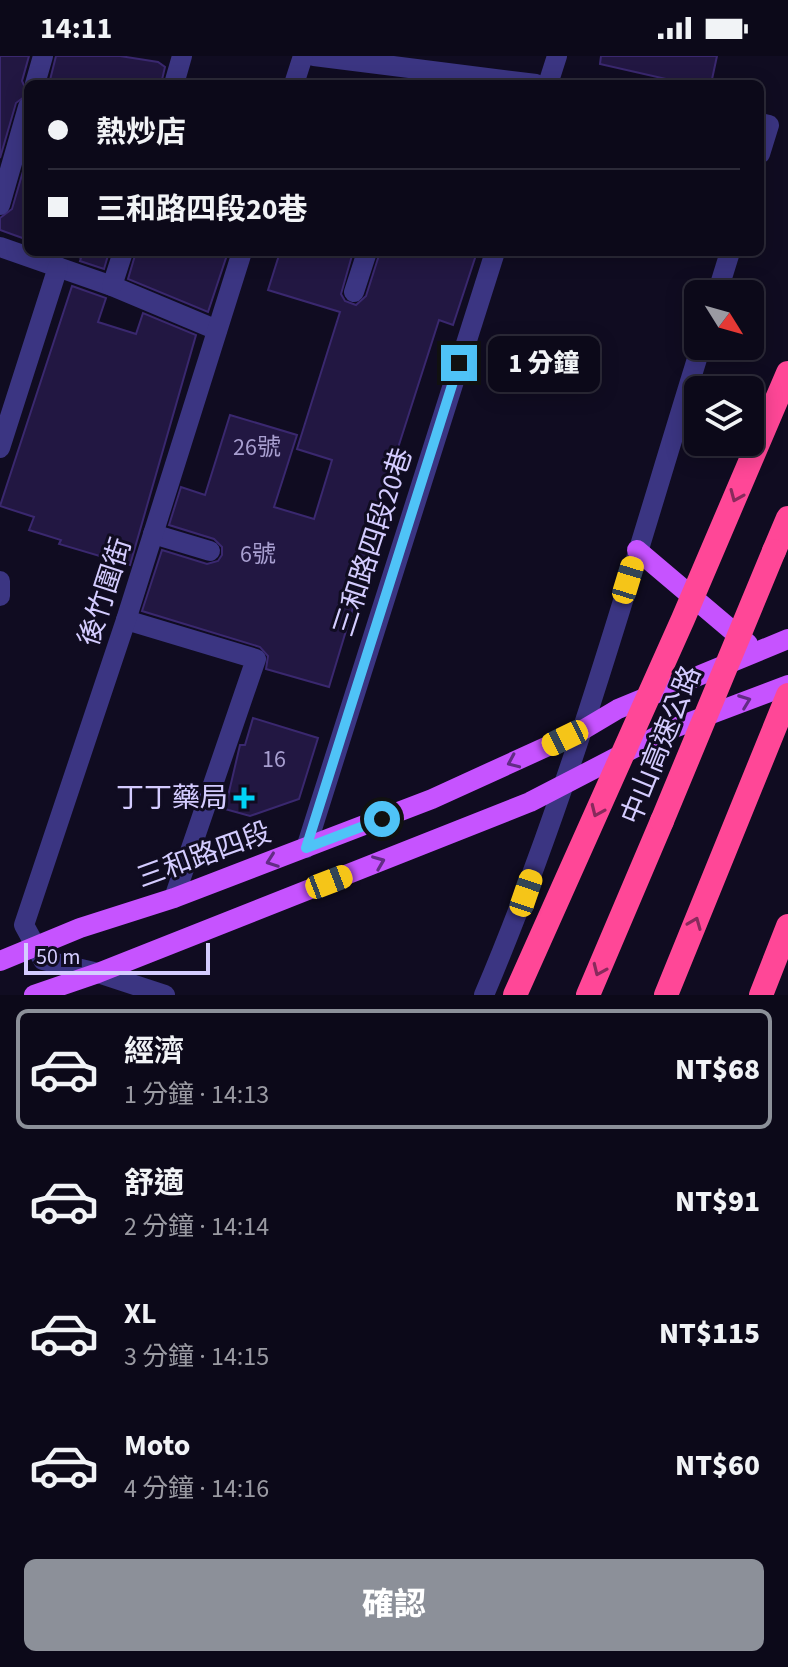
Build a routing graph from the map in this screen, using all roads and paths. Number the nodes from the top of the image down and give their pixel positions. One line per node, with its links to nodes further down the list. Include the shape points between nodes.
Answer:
1 (43, 56): 7 (street)
2 (182, 56): 8 (street)
3 (303, 56): 9 (street)
4 (314, 56): 6 (street)
5 (557, 56): 11 (street)
6 (422, 78): 10 (street)
7 (36, 80)
8 (175, 80)
9 (295, 80)
10 (460, 80)
11 (549, 80)
12 (24, 121): 13 (street)
13 (0, 205)
14 (0, 247): 15 (street)
15 (24, 255)
16 (26, 256): 22 (street)
17 (122, 256): 24 (street)
18 (241, 256): 26 (street, 後竹圍街)
19 (366, 256): 25 (street)
20 (494, 256): 43 (street, 三和路四段20巷)
21 (729, 256): 23 (street)
22 (58, 267): 24 (street); 29 (street)
23 (721, 280)
24 (112, 286): 26 (street)
25 (354, 292)
26 (217, 330): 31 (street, 後竹圍街)
27 (697, 360): 32 (street)
28 (788, 373): 52 (highway, one-way to 52, bridge)
29 (0, 448)
30 (788, 518): 53 (highway, 中山高速公路, one-way to 53, bridge)
31 (153, 534): 33 (street); 36 (street, 後竹圍街)
32 (637, 550): 38 (main road); 41 (street)
33 (210, 551)
34 (0, 581): 35 (street)
35 (0, 596)
36 (126, 620): 44 (street, via 256,659); 46 (street, 後竹圍街, via 24,925)
37 (788, 639): 38 (main road, 三和路四段)
38 (757, 651): 41 (main road, 三和路四段, via 618,709)
39 (788, 685): 42 (main road, one-way to 39, via 669,730)
40 (788, 695): 54 (highway, one-way to 40)
41 (581, 731): 42 (street); 43 (main road, 三和路四段, one-way to 43, via 432,799)
42 (564, 786): 48 (main road, one-way to 42); 51 (street)
43 (306, 848): 44 (main road, 三和路四段, one-way to 44)
44 (174, 898): 46 (main road, 三和路四段)
45 (788, 926): 55 (highway)
46 (32, 947): 47 (main road, 三和路四段); 48 (street, via 43,960)
47 (3, 958)
48 (98, 973): 49 (street); 50 (main road)
49 (153, 992)
50 (34, 995)
51 (484, 995)
52 (515, 995)
53 (588, 995)
54 (666, 995)
55 (761, 995)

